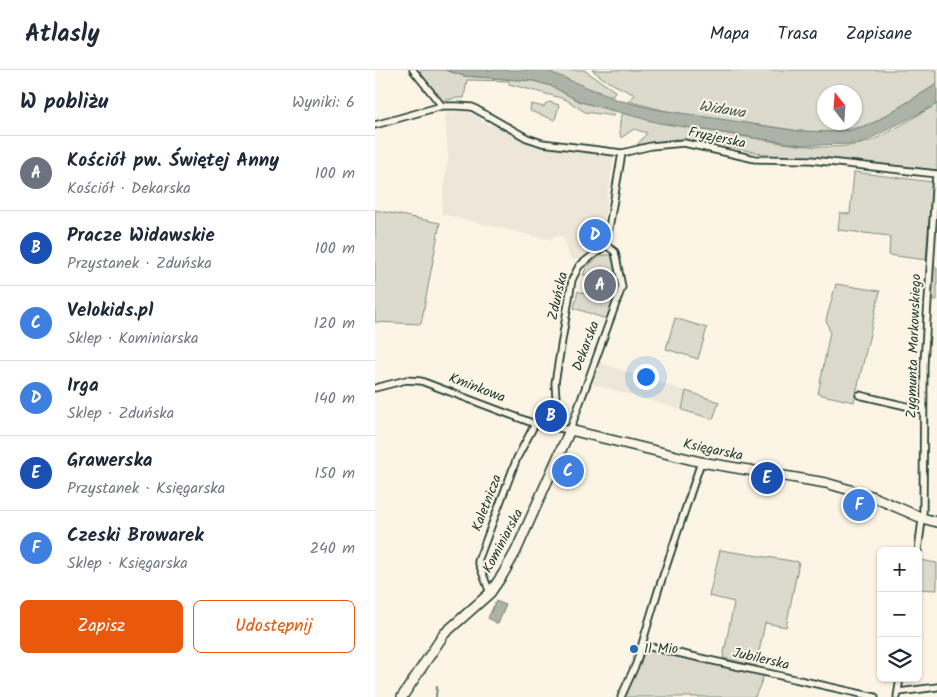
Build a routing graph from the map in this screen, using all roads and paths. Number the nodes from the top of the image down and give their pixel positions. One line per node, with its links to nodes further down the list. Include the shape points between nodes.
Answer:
1 (413, 70): 2 (street)
2 (442, 106): 3 (street, Fryzjerska); 4 (street, Fryzjerska, via 472,107 542,143)
3 (375, 125)
4 (622, 153): 5 (street, Fryzjerska, via 684,143 755,158 811,160); 6 (street)
5 (937, 174): 9 (street, Zygmunta Markowskiego)
6 (606, 245): 11 (street, Zduńska, via 579,266 572,280 555,383); 12 (street, Dekarska, via 615,252 621,275 621,292)
7 (375, 388): 10 (street, Kminkowa, via 406,380 421,381)
8 (859, 395): 9 (street)
9 (923, 410): 14 (street, Zygmunta Markowskiego)
10 (534, 426): 11 (street, Kminkowa); 17 (street, Kaletnicza, via 517,458 478,561)
11 (558, 428): 12 (street, Kminkowa)
12 (570, 430): 13 (street, Księgarska); 17 (street, Kominiarska, via 516,551)
13 (701, 462): 14 (street, Księgarska, via 826,483 871,496); 18 (street)
14 (922, 518): 15 (street, Księgarska); 16 (street, Zygmunta Markowskiego)
15 (937, 522)
16 (918, 547)
17 (490, 593): 21 (street, Kominiarska, via 444,634)
18 (642, 645): 22 (street); 23 (street, Jubilerska)
19 (937, 688): 20 (street)
20 (898, 694)
21 (402, 697)
22 (621, 697)
23 (875, 697)

